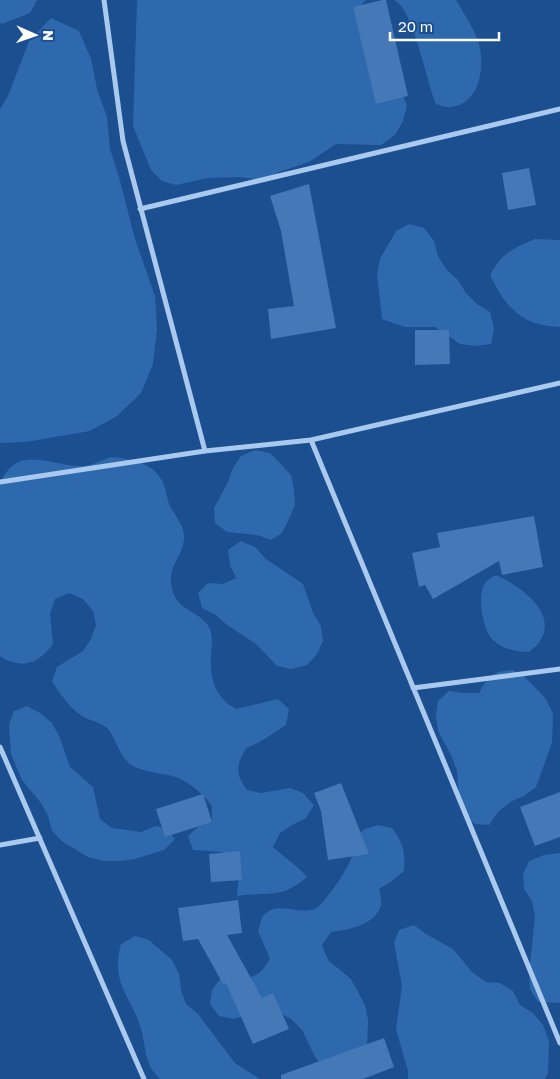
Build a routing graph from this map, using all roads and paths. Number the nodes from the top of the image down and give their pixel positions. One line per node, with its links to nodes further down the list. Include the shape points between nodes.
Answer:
1 (104, 0): 3 (street, via 123,141)
2 (560, 109): 3 (street)
3 (140, 209): 6 (street)
4 (560, 383): 5 (street)
5 (311, 440): 6 (street); 9 (street)
6 (205, 452): 7 (street)
7 (0, 482)
8 (560, 669): 9 (street)
9 (413, 688): 13 (street)
10 (0, 746): 11 (street)
11 (40, 838): 12 (street); 14 (street)
12 (0, 845)
13 (560, 1043)
14 (144, 1079)

